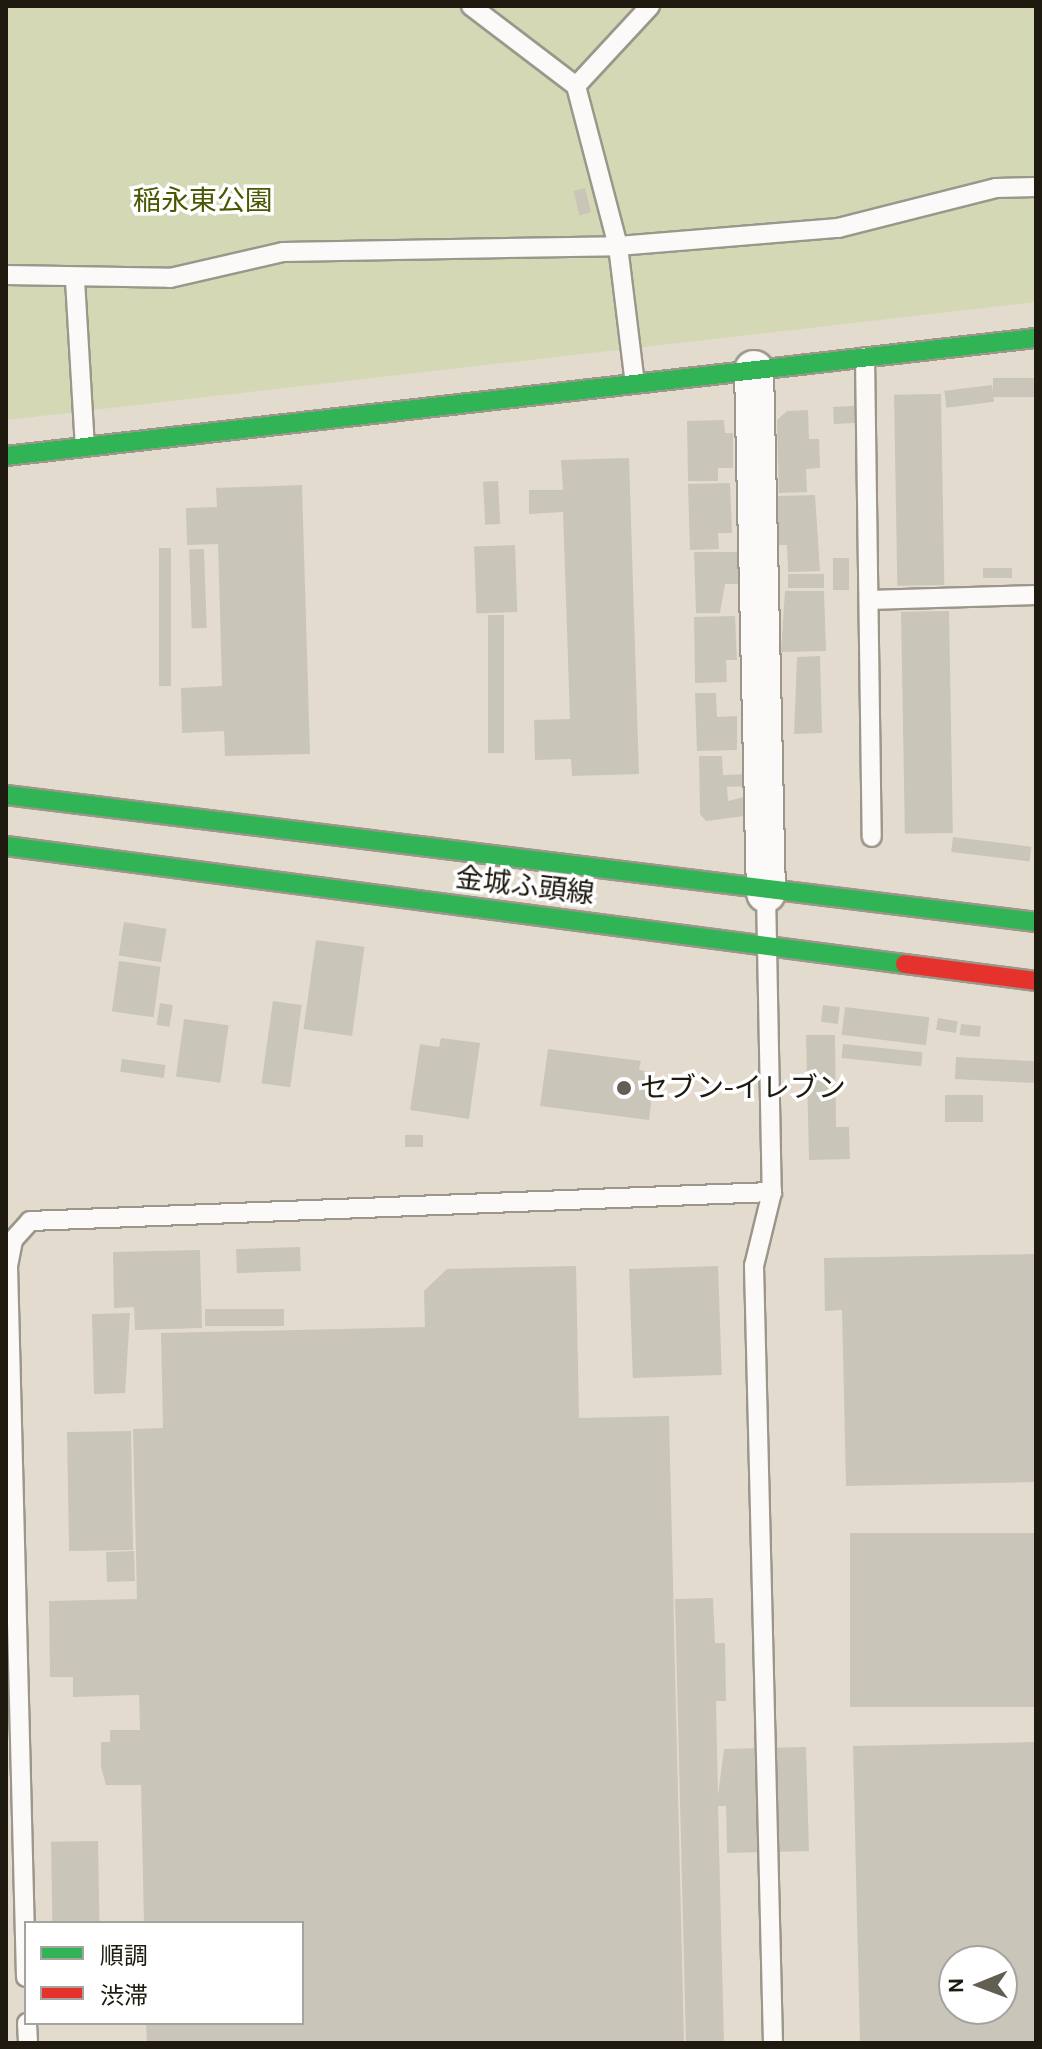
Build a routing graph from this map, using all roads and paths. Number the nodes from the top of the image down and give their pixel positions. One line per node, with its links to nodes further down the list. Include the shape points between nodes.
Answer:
1 (471, 6): 3 (lane)
2 (650, 6): 3 (lane)
3 (576, 86): 5 (lane)
4 (1036, 187): 5 (lane, via 996,188 838,228)
5 (618, 246): 7 (lane, via 283,252 170,278); 11 (lane)
6 (6, 275): 7 (lane)
7 (75, 280): 12 (lane)
8 (1036, 338): 9 (main road)
9 (865, 357): 10 (main road); 15 (lane)
10 (754, 370): 11 (main road); 19 (street)
11 (635, 384): 12 (main road)
12 (85, 447): 13 (main road)
13 (6, 456)
14 (1036, 595): 15 (lane)
15 (869, 600): 17 (lane)
16 (6, 795): 19 (main road, 金城ふ頭線)
17 (872, 837)
18 (6, 846): 21 (main road, 金城ふ頭線)
19 (766, 893): 20 (main road, 金城ふ頭線); 21 (lane)
20 (1036, 922)
21 (767, 946): 22 (main road, 金城ふ頭線); 23 (lane)
22 (1036, 981)
23 (772, 1192): 24 (lane, via 30,1221 13,1240 8,1266); 25 (lane, via 754,1266)
24 (25, 1921)
25 (773, 2043)

